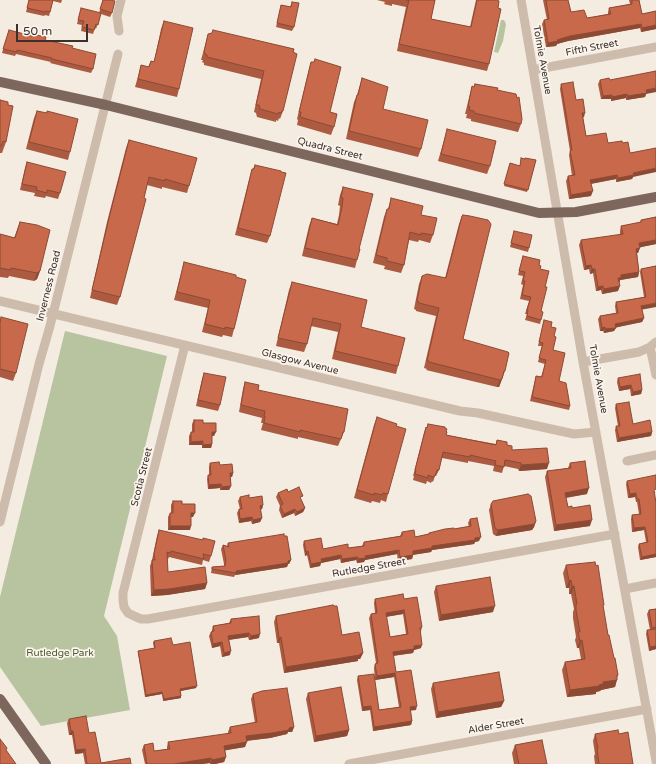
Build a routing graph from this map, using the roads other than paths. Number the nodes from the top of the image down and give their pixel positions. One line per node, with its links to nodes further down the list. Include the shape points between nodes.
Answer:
1 (121, 0): 3 (street, via 117,16)
2 (521, 0): 6 (street, Tolmie Avenue)
3 (119, 31)
4 (656, 47): 6 (street, Fifth Street)
5 (118, 54): 8 (street, Inverness Road)
6 (533, 70): 10 (street, Tolmie Avenue)
7 (0, 82): 8 (main road, Quadra Street)
8 (106, 105): 10 (main road, Quadra Street, via 539,213); 12 (street, Inverness Road)
9 (656, 197): 10 (main road, Quadra Street)
10 (558, 213): 15 (street, Tolmie Avenue)
11 (0, 301): 12 (street, Glasgow Avenue)
12 (53, 314): 13 (street, Glasgow Avenue); 20 (street, Inverness Road)
13 (185, 345): 17 (street, Glasgow Avenue, via 460,412 478,413 574,434); 24 (street, Scotia Street, via 123,593 123,603)
14 (653, 345): 15 (street, via 638,352); 16 (street)
15 (583, 362): 17 (street, Tolmie Avenue)
16 (656, 375)
17 (596, 432): 21 (street, Tolmie Avenue)
18 (656, 455): 19 (street)
19 (627, 461)
20 (0, 522)
21 (615, 534): 23 (street, Tolmie Avenue); 24 (street, Rutledge Street, via 148,619 137,618)
22 (656, 583): 23 (street)
23 (625, 589): 26 (street, Tolmie Avenue)
24 (128, 613)
25 (0, 699): 28 (main road)
26 (650, 712): 27 (street, Tolmie Avenue); 29 (street, Alder Street)
27 (656, 761)
28 (46, 764)
29 (349, 764)

